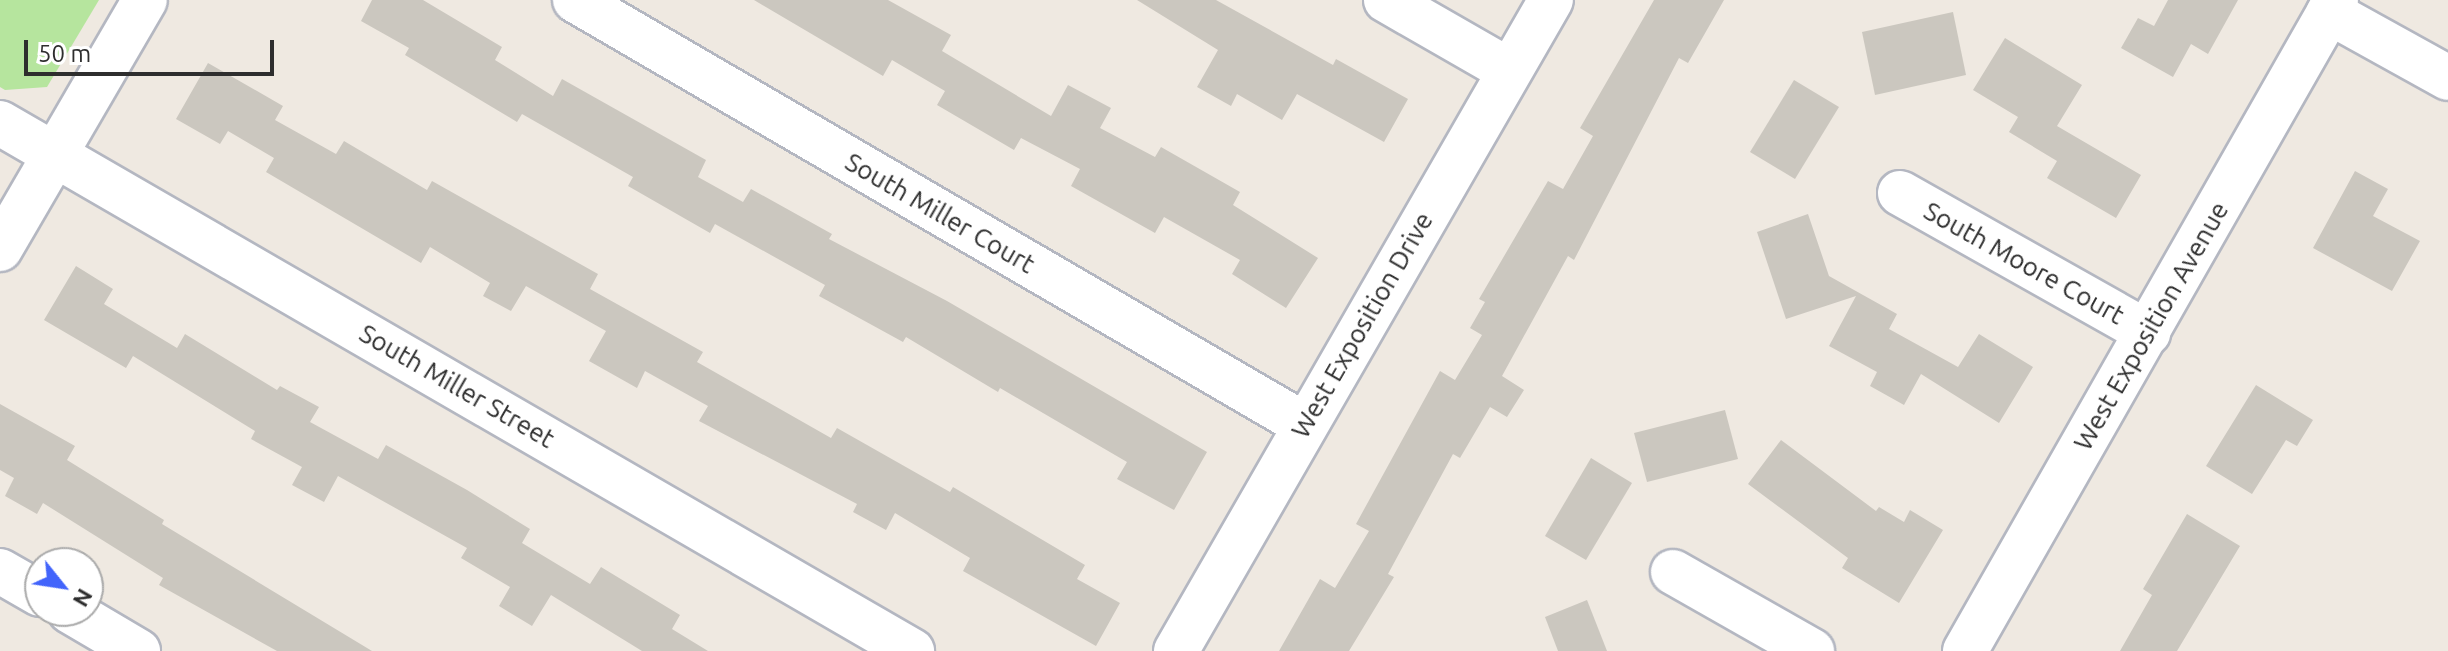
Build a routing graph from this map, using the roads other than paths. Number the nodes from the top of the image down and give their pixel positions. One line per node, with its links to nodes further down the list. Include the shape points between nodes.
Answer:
1 (145, 0): 9 (street)
2 (575, 0): 13 (street, South Miller Court)
3 (1386, 0): 6 (street)
4 (1551, 0): 6 (street, West Exposition Drive)
5 (2333, 6): 7 (street); 12 (street, West Exposition Avenue)
6 (1508, 70): 13 (street, West Exposition Drive)
7 (2448, 78)
8 (0, 123): 9 (street, South Miller Street)
9 (54, 155): 11 (street); 19 (street, South Miller Street)
10 (1900, 193): 12 (street, South Moore Court)
11 (0, 249)
12 (2148, 333): 22 (street, West Exposition Avenue)
13 (1305, 425): 20 (street, West Exposition Drive)
14 (0, 571): 16 (street)
15 (1673, 572): 21 (street)
16 (24, 585)
17 (97, 627): 18 (street)
18 (138, 651)
19 (912, 651)
20 (1176, 651)
21 (1812, 651)
22 (1965, 651)

